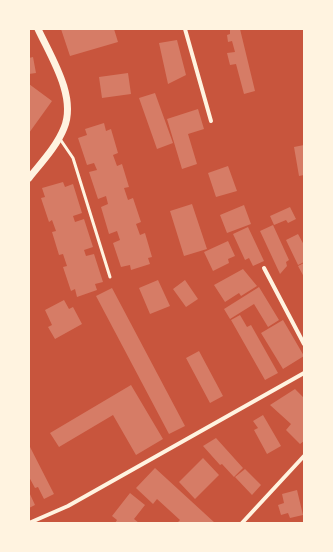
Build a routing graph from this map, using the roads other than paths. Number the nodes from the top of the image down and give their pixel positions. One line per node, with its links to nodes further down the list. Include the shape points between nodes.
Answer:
1 (38, 29): 4 (street, via 64,85 68,105 65,127)
2 (185, 29): 3 (street)
3 (211, 121)
4 (60, 138): 5 (street); 7 (lane, via 73,158)
5 (29, 178)
6 (264, 268): 8 (street)
7 (110, 277)
8 (304, 344)
9 (304, 373): 11 (street, via 68,506)
10 (304, 456): 12 (street)
11 (29, 523)
12 (242, 523)

